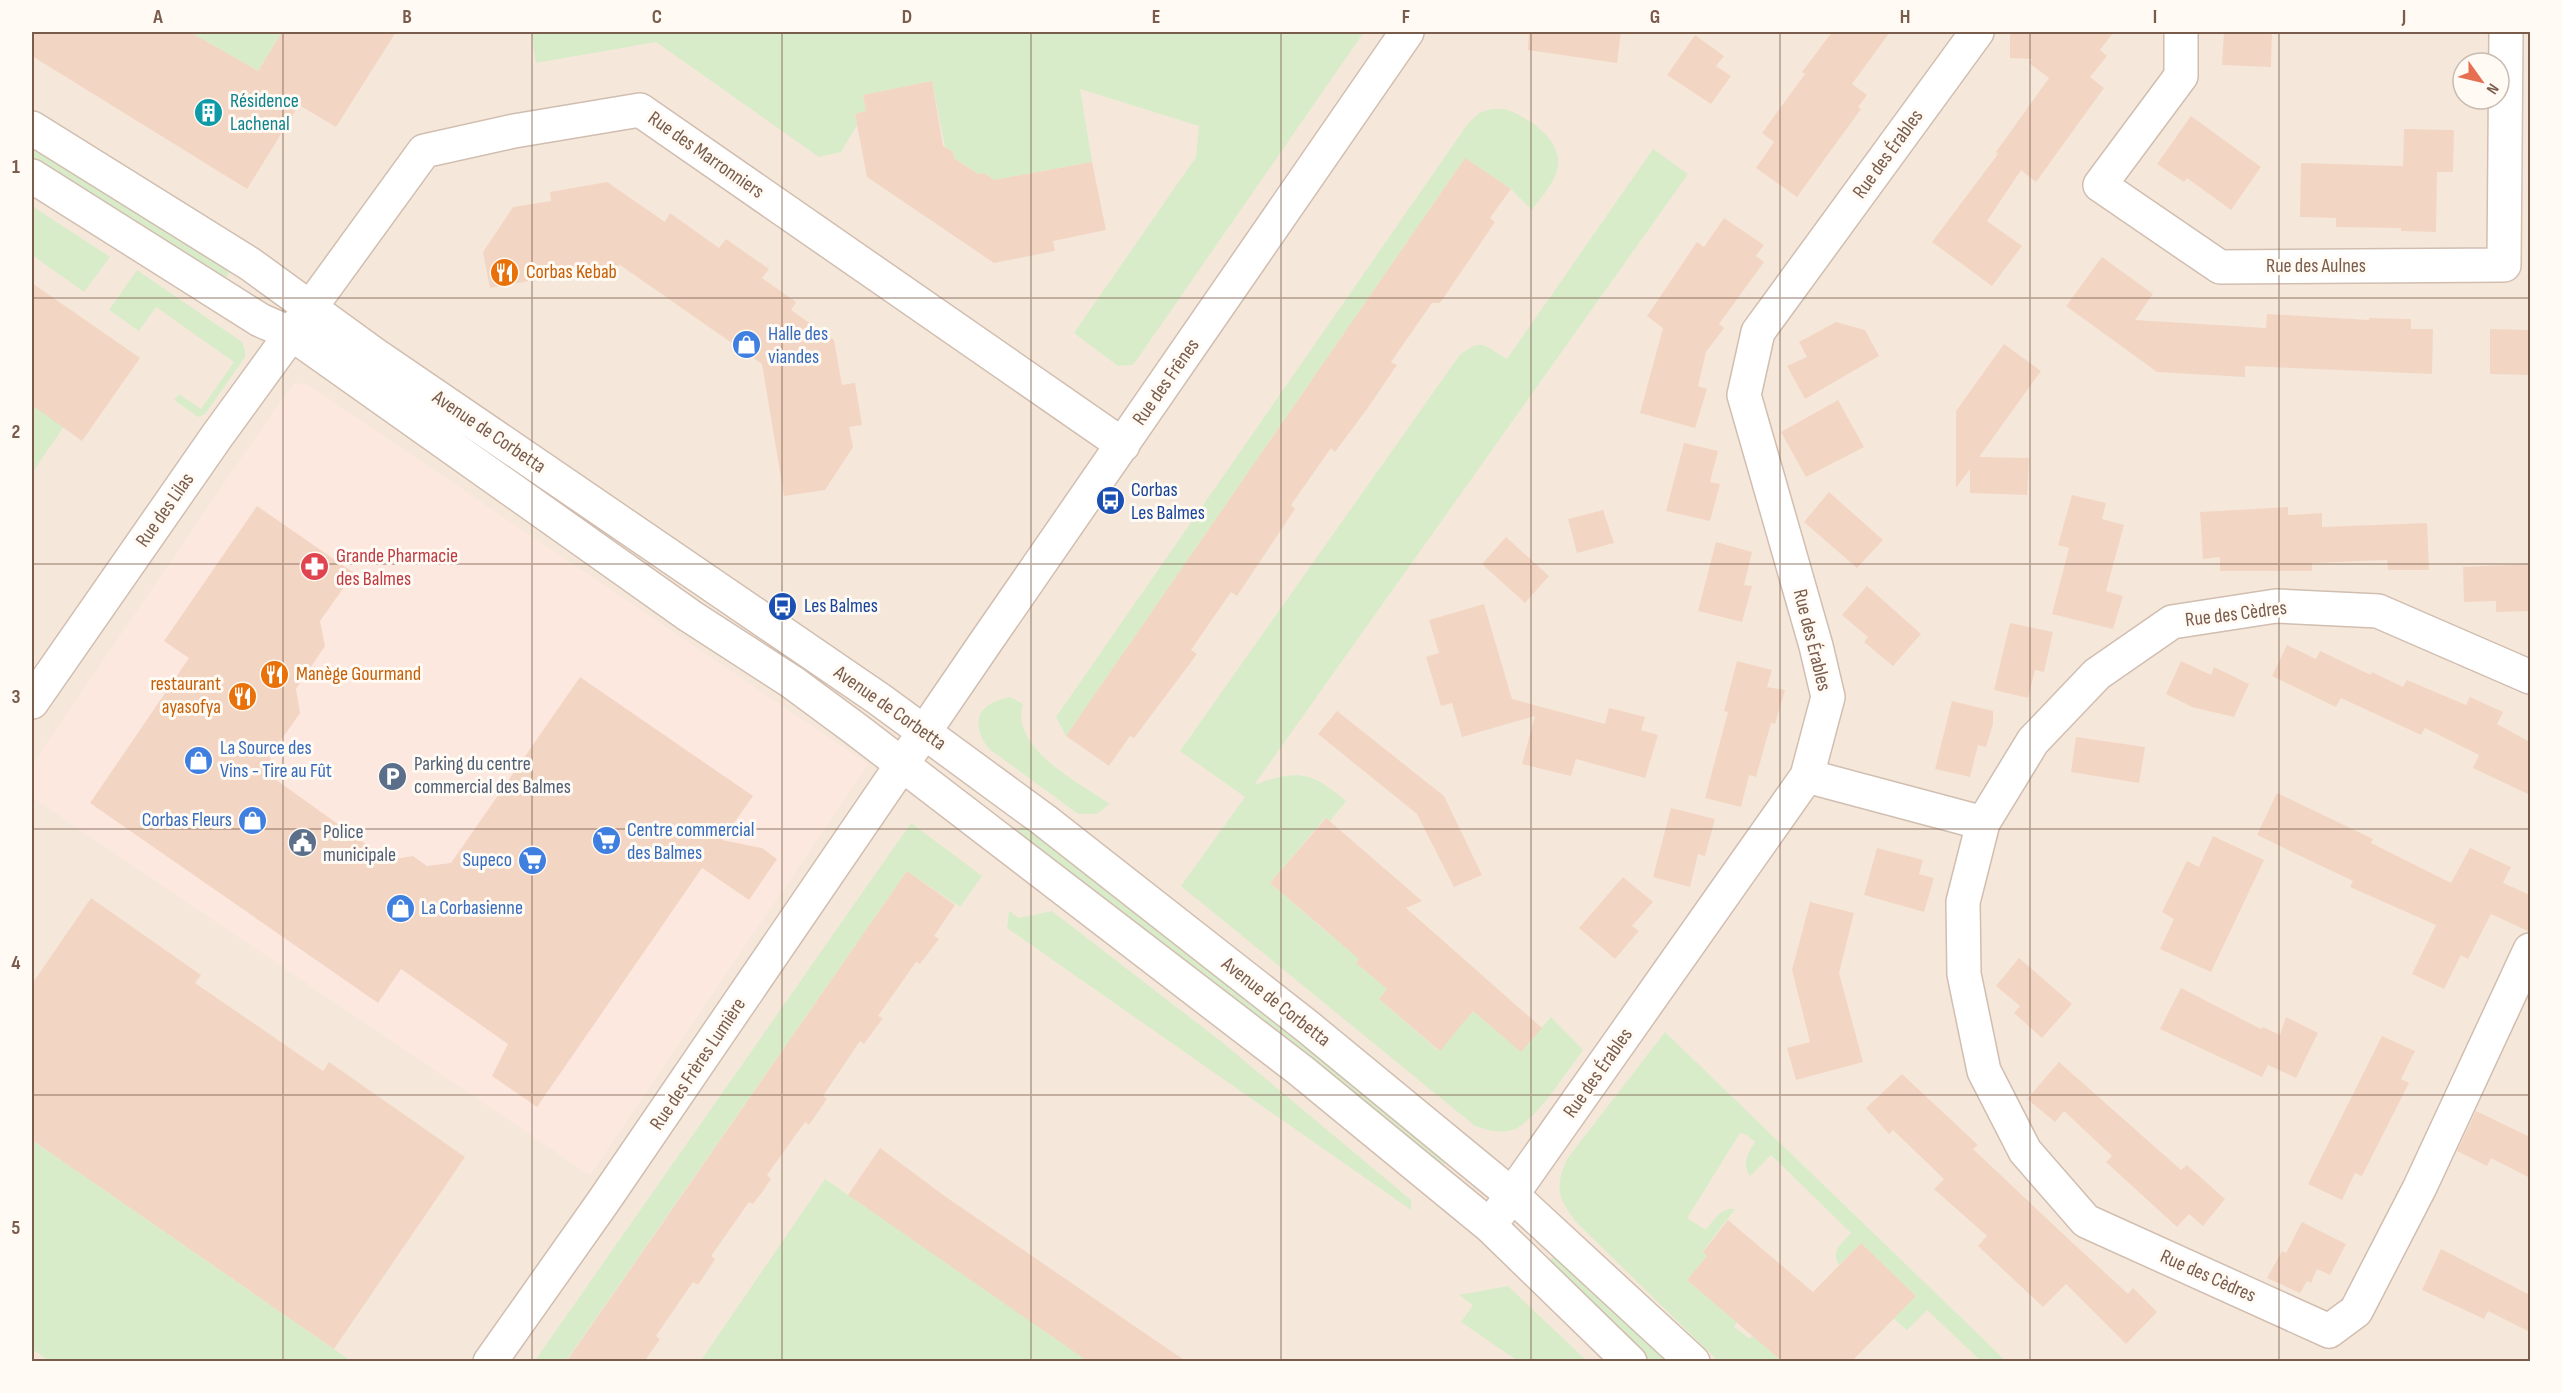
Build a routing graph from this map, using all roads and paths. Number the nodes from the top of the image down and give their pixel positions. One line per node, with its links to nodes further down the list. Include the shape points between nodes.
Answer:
1 (1407, 32): 8 (street, Rue des Frênes)
2 (1977, 32): 13 (street, Rue des Érables, via 1758,332 1744,395 1828,697)
3 (2181, 32): 4 (street, Rue des Aulnes, via 2181,76 2100,185 2220,267 2232,267 2504,265)
4 (2506, 32)
5 (32, 128): 7 (street, Avenue de Corbetta, via 250,264)
6 (32, 176): 7 (street, Avenue de Corbetta, via 260,320)
7 (302, 321): 8 (street, Rue des Marronniers, via 424,151 640,110); 10 (street, Rue des Lilas); 11 (street, Avenue de Corbetta); 12 (street, Avenue de Corbetta, via 690,616 792,682)
8 (1123, 446): 11 (street, Rue des Frênes)
9 (2530, 677): 14 (street, Rue des Cèdres, via 2378,611 2276,606 2172,622 2097,674 2033,741)
10 (32, 702)
11 (924, 732): 12 (street, Rue des Frênes); 16 (street, Avenue de Corbetta, via 1044,820 1308,1027)
12 (903, 765): 17 (street, Avenue de Corbetta, via 1291,1062); 18 (street, Rue des Frères Lumière)
13 (1807, 776): 14 (street); 16 (street, Rue des Érables)
14 (1983, 824): 15 (street, Rue des Cèdres, via 1963,902 1964,974 1984,1071 2025,1151 2086,1221 2329,1331 2356,1311 2420,1187)
15 (2530, 950)
16 (1512, 1196): 17 (street, Rue des Érables); 20 (street, Avenue de Corbetta)
17 (1490, 1226): 19 (street, Avenue de Corbetta)
18 (490, 1362)
19 (1630, 1362)
20 (1693, 1362)

